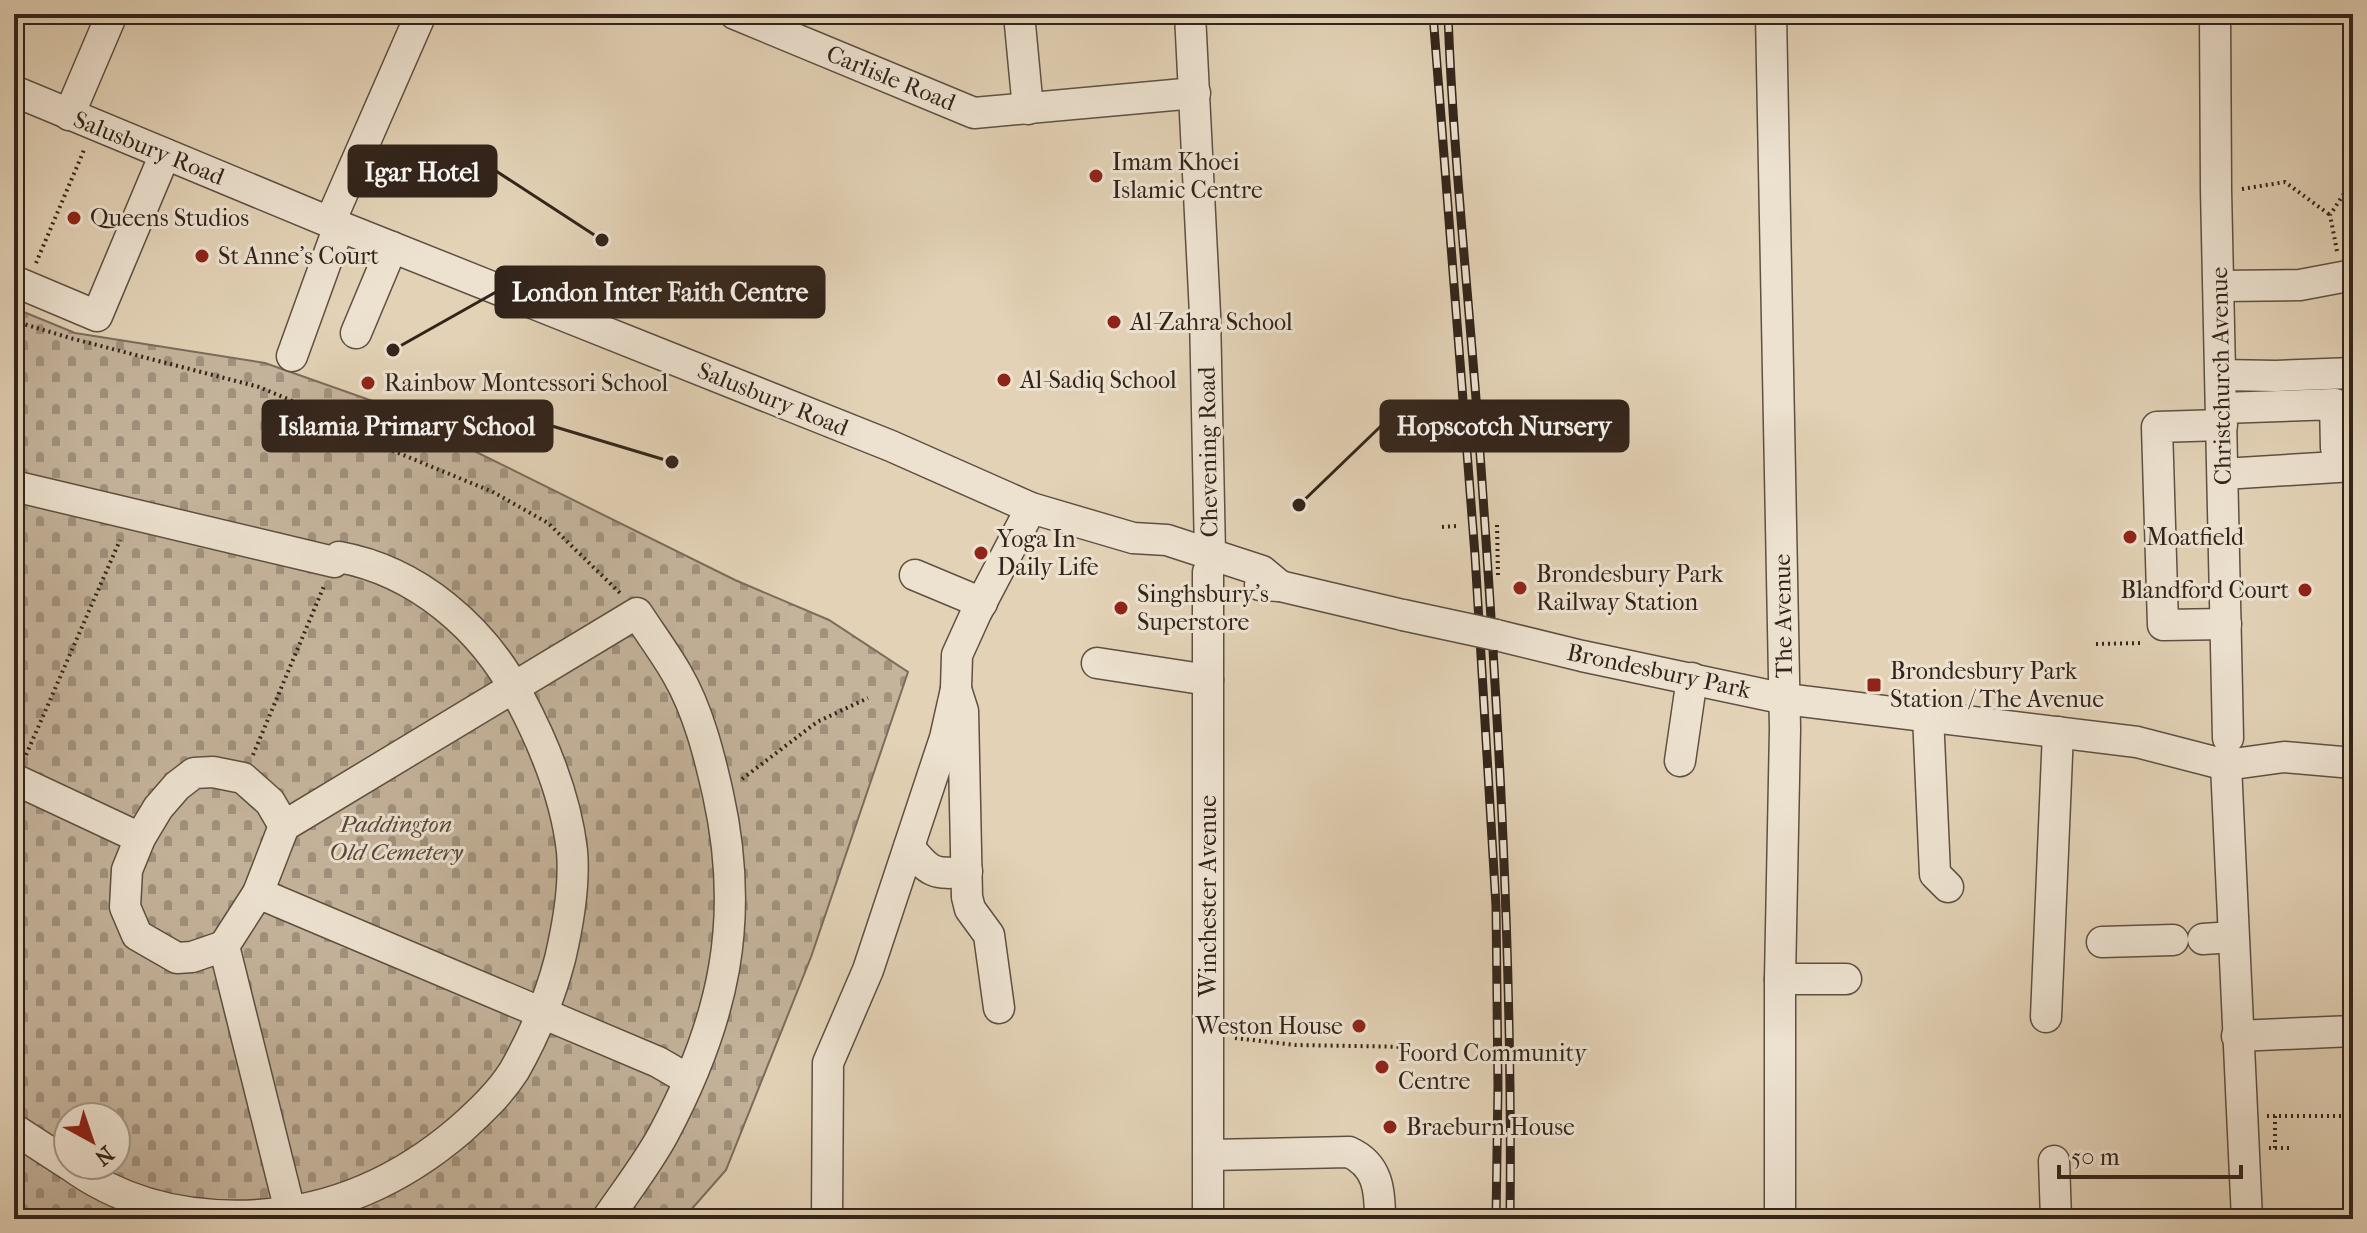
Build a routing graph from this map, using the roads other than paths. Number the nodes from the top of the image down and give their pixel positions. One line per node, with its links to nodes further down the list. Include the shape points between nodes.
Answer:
1 (112, 14): 11 (street)
2 (421, 14): 13 (street)
3 (735, 14): 10 (street, Carlisle Road, via 974,113)
4 (1019, 14): 10 (street)
5 (1190, 14): 8 (street, Chevening Road)
6 (1771, 14): 36 (street, The Avenue)
7 (2215, 14): 17 (street, Christchurch Avenue)
8 (1195, 93): 10 (street, Carlisle Road); 27 (street, Chevening Road)
9 (17, 101): 11 (street, Salusbury Road)
10 (1028, 109)
11 (82, 120): 12 (street, Salusbury Road)
12 (165, 154): 13 (street, Salusbury Road); 16 (street, via 97,316)
13 (335, 224): 14 (street, Salusbury Road); 19 (street)
14 (392, 247): 18 (street); 26 (street, Salusbury Road, via 891,446)
15 (2348, 276): 17 (street, via 2300,285)
16 (20, 284)
17 (2220, 286): 21 (street, Christchurch Avenue)
18 (356, 333)
19 (292, 356)
20 (2353, 373): 21 (street)
21 (2221, 375): 22 (street, Christchurch Avenue)
22 (2222, 416): 23 (street, via 2335,404); 24 (street, Christchurch Avenue); 30 (street, via 2157,427 2163,625)
23 (2345, 457): 24 (street)
24 (2223, 474): 30 (street, Christchurch Avenue)
25 (14, 486): 34 (street, via 334,562 339,557 360,561 431,596 463,621 487,645)
26 (1031, 508): 27 (street, Salusbury Road, via 1133,538 1159,538); 29 (street)
27 (1209, 563): 32 (street, Brondesbury Park, bridge, via 1262,571 1280,586); 33 (street, Winchester Avenue)
28 (915, 575): 29 (street)
29 (982, 603): 35 (street, via 957,655)
30 (2226, 624): 39 (street, Christchurch Avenue)
31 (1097, 663): 33 (street)
32 (1692, 678): 36 (street, Brondesbury Park); 40 (street)
33 (1208, 680): 64 (street, Winchester Avenue)
34 (514, 686): 43 (street); 57 (street, via 541,739 572,851 567,931); 61 (street, via 637,613 678,676 708,751 730,853 732,905 725,969)
35 (956, 689): 45 (street); 46 (street, via 963,711)
36 (1785, 699): 37 (street, Brondesbury Park); 54 (street, The Avenue)
37 (1928, 715): 38 (street, Brondesbury Park); 47 (street, via 1935,874)
38 (2058, 732): 39 (street, Brondesbury Park); 58 (street)
39 (2227, 752): 41 (street, Brondesbury Park); 49 (street, Christchurch Avenue)
40 (1680, 761)
41 (2353, 763)
42 (14, 779): 44 (street)
43 (284, 826): 44 (street, via 270,802 243,778 194,773 158,808); 48 (street)
44 (140, 838): 53 (street, via 127,870 125,907 137,935 177,958)
45 (909, 847): 46 (street, via 925,867 942,875); 69 (street, via 868,970 828,1063)
46 (967, 871): 56 (street, via 970,909 989,935)
47 (1948, 887)
48 (258, 893): 53 (street); 57 (street)
49 (2233, 937): 50 (street); 60 (street, Christchurch Avenue)
50 (2203, 939)
51 (2173, 940): 52 (street)
52 (2102, 942)
53 (224, 946): 67 (street)
54 (1780, 979): 55 (street); 72 (street, The Avenue)
55 (1846, 979)
56 (999, 1008)
57 (542, 1013): 61 (street); 67 (street, via 513,1072 488,1105 436,1151 399,1175)
58 (2046, 1017)
59 (2353, 1031): 60 (street)
60 (2237, 1036): 74 (street, Christchurch Avenue)
61 (689, 1080): 68 (street, via 663,1135)
62 (14, 1129): 63 (street)
63 (52, 1153)
64 (1209, 1155): 70 (street, Winchester Avenue); 71 (street, via 1349,1152 1373,1170)
65 (2054, 1161): 73 (street)
66 (92, 1181): 67 (street, via 164,1209)
67 (291, 1216)
68 (607, 1219)
69 (827, 1219)
70 (1208, 1219)
71 (1380, 1219)
72 (1780, 1219)
73 (2056, 1219)
74 (2247, 1219)

